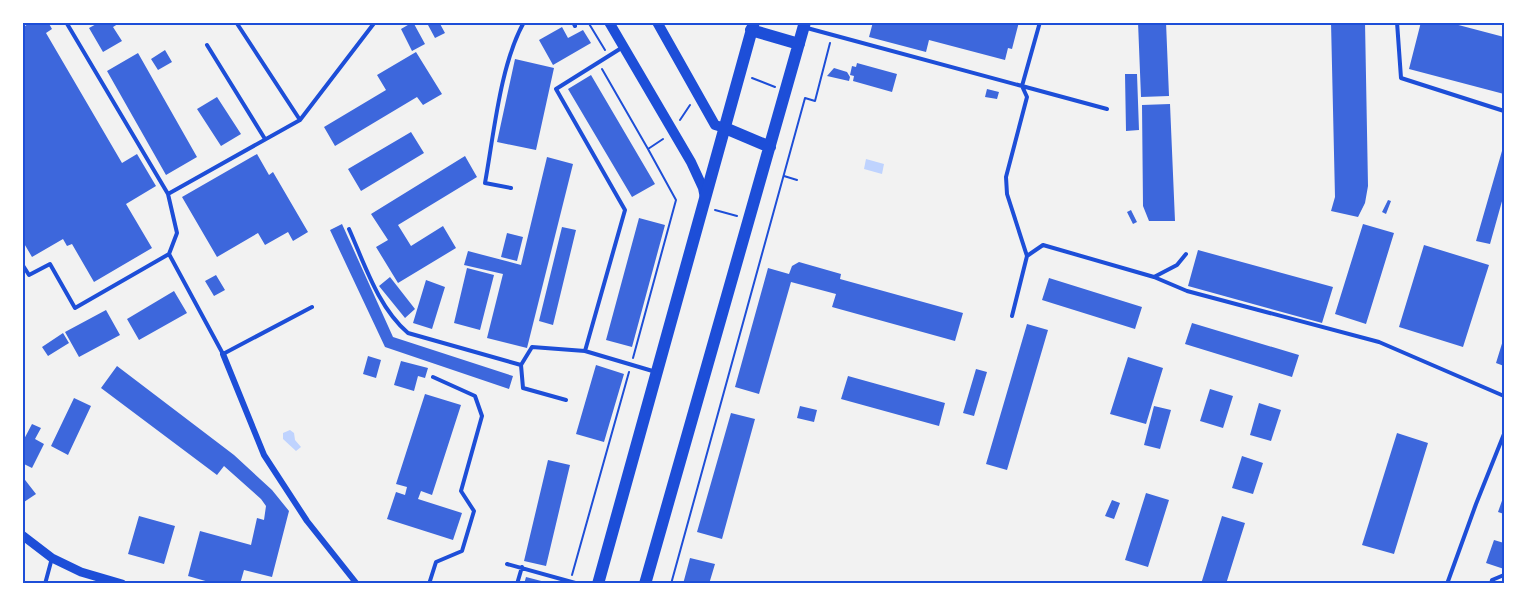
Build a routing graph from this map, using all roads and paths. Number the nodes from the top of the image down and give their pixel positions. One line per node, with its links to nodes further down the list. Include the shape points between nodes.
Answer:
1 (66, 22): 33 (lane)
2 (236, 22): 23 (lane)
3 (375, 22): 23 (lane)
4 (524, 22): 32 (lane, via 515,38 501,92 485,183)
5 (588, 22): 16 (path)
6 (609, 22): 15 (main road)
7 (657, 22): 25 (main road, via 715,124)
8 (1040, 22): 18 (lane)
9 (1397, 22): 22 (lane, via 1401,78)
10 (804, 25): 12 (lane); 13 (highway)
11 (753, 26): 13 (highway); 25 (highway)
12 (832, 35): 18 (lane); 30 (path, via 815,101 805,98)
13 (799, 44): 28 (highway)
14 (207, 45): 27 (lane)
15 (624, 46): 16 (lane); 34 (main road, via 691,162)
16 (609, 56): 29 (path, via 601,70); 45 (lane, via 556,89 625,210)
17 (752, 78): 19 (path)
18 (1022, 86): 21 (lane); 40 (lane, via 1027,97 1006,177 1007,194)
19 (775, 87)
20 (690, 105): 24 (path)
21 (1107, 109)
22 (1504, 111)
23 (300, 120): 27 (lane)
24 (678, 122)
25 (725, 129): 28 (highway); 34 (highway)
26 (666, 137): 29 (path)
27 (266, 139): 33 (lane)
28 (770, 147): 67 (highway)
29 (648, 149): 48 (path, via 676,200)
30 (784, 176): 31 (path); 68 (path)
31 (797, 180)
32 (511, 188)
33 (168, 194): 38 (lane, via 177,233)
34 (705, 201): 49 (highway)
35 (715, 210): 36 (path)
36 (739, 217)
37 (349, 229): 47 (lane, via 382,303 408,333)
38 (169, 254): 41 (lane, via 75,308 50,264 29,275); 46 (lane)
39 (1186, 254): 42 (lane, via 1178,265)
40 (1027, 256): 42 (lane, via 1042,246); 44 (lane)
41 (22, 264)
42 (1154, 277): 51 (lane, via 1187,291 1379,342)
43 (312, 307): 46 (lane)
44 (1012, 316)
45 (585, 351): 47 (lane, via 532,347); 48 (lane)
46 (223, 354): 62 (street, via 264,455 307,521)
47 (521, 365): 52 (lane, via 523,388)
48 (631, 365): 49 (lane); 59 (path)
49 (658, 373): 66 (highway)
50 (433, 377): 63 (lane, via 475,396 482,416 461,491 474,511 462,551 436,562)
51 (1504, 396)
52 (566, 400)
53 (1504, 434): 69 (lane)
54 (22, 535): 55 (street)
55 (52, 558): 60 (lane); 61 (street, via 81,572)
56 (507, 564): 57 (lane)
57 (522, 567): 59 (lane); 64 (lane)
58 (1504, 575): 70 (lane)
59 (570, 581): 65 (lane)
60 (45, 584)
61 (122, 584)
62 (357, 584)
63 (429, 584)
64 (517, 584)
65 (579, 584)
66 (598, 584)
67 (645, 584)
68 (671, 584)
69 (1447, 584)
70 (1491, 584)

